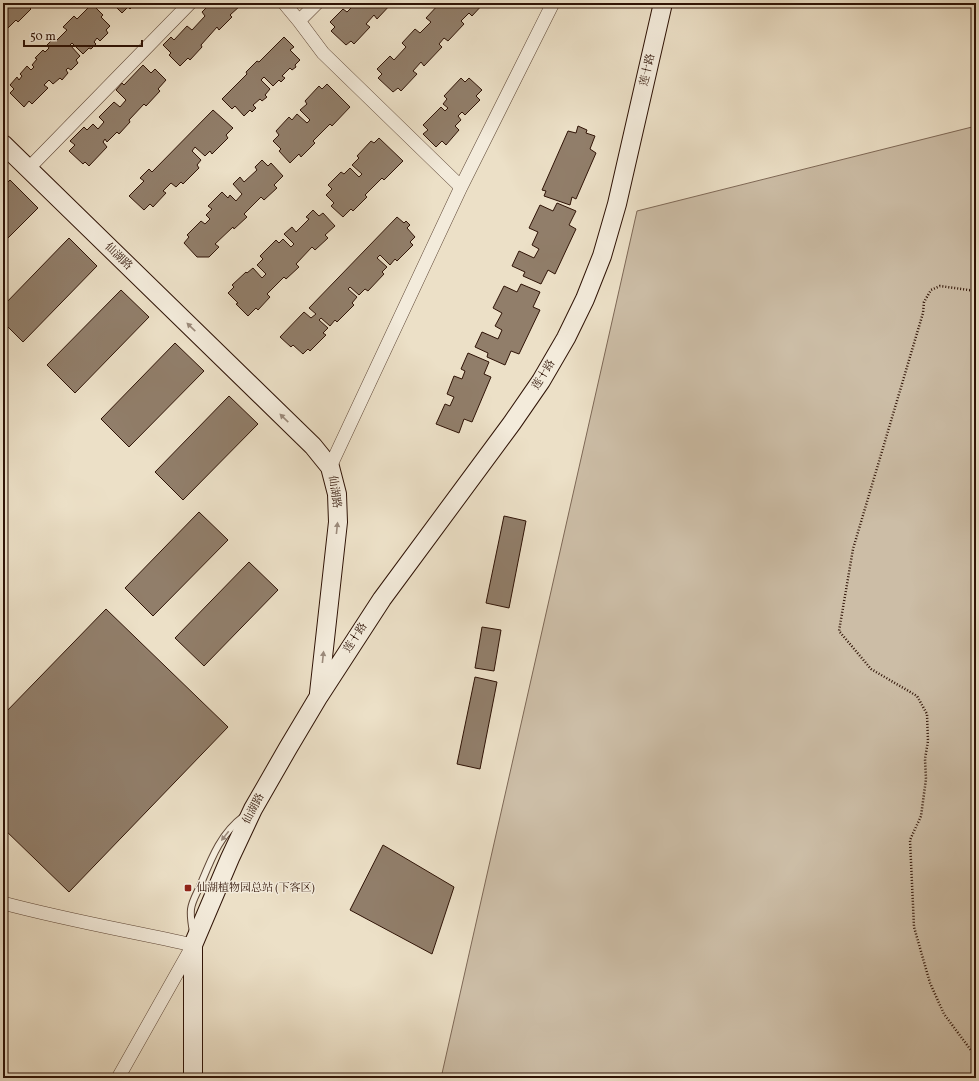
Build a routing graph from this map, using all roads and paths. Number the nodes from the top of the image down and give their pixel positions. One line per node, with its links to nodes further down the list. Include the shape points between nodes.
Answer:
1 (190, 3): 8 (street)
2 (284, 3): 6 (street)
3 (317, 3): 6 (street)
4 (553, 3): 9 (street)
5 (663, 3): 12 (street, 莲十路, via 617,204 602,256 566,338 541,381 382,599)
6 (299, 21): 9 (street, via 323,53)
7 (3, 144): 8 (street, 仙湖路)
8 (28, 169): 11 (street, 仙湖路, one-way to 8, via 313,446)
9 (461, 187): 11 (street)
10 (976, 291): 15 (path, via 940,286 931,290 924,302 923,313 853,549 839,631 871,669 917,696 927,714 926,779 921,816 910,840 914,927 930,983 944,1014)
11 (330, 467): 12 (street, 仙湖路, one-way to 11, via 338,522 337,494)
12 (319, 696): 14 (street, 仙湖路, via 253,809)
13 (3, 903): 14 (street)
14 (193, 945): 16 (street, 仙湖路); 17 (street, 仙湖路)
15 (976, 1057)
16 (118, 1078)
17 (193, 1078)

